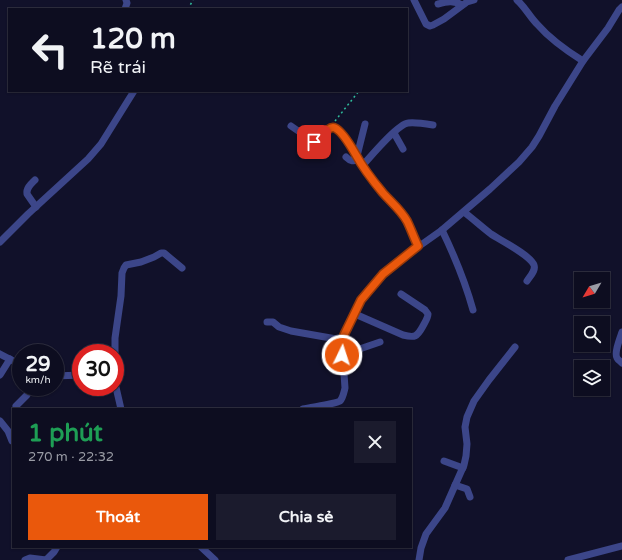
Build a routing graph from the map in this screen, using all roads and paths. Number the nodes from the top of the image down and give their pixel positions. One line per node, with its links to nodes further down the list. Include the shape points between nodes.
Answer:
1 (414, 0): 6 (street, via 426,24 430,26)
2 (474, 0): 6 (street)
3 (517, 0): 8 (street, via 547,34)
4 (454, 1): 5 (street); 6 (street)
5 (438, 4)
6 (462, 5)
7 (622, 7): 8 (street)
8 (583, 61): 21 (street, via 532,147)
9 (133, 92): 20 (street, via 101,144)
10 (357, 92): 14 (path, via 335,120)
11 (365, 124): 18 (street)
12 (433, 125): 15 (street, via 408,123)
13 (291, 126): 14 (street, via 314,142 329,129)
14 (335, 128): 18 (street, via 344,136)
15 (394, 133): 16 (street); 18 (street)
16 (403, 149)
17 (346, 158): 18 (street)
18 (360, 160): 24 (street, via 368,174 407,221)
19 (35, 180): 20 (street, via 26,194)
20 (36, 207): 23 (street)
21 (464, 212): 22 (street); 26 (street, via 531,261 535,270)
22 (442, 230): 24 (street); 28 (street, via 461,271)
23 (0, 242)
24 (418, 246): 29 (street, via 383,274 358,303)
25 (182, 268): 34 (street, via 164,253 126,265 122,273)
26 (527, 281)
27 (401, 294): 29 (street, via 428,314 417,335 403,335)
28 (473, 310)
29 (355, 314): 32 (street)
30 (267, 322): 32 (street, via 273,322 291,331)
31 (622, 332): 39 (street, via 616,356)
32 (342, 340): 37 (street)
33 (380, 342): 37 (street)
34 (115, 344)
35 (515, 347): 50 (street, via 479,393 467,417 467,444)
36 (0, 354): 38 (street)
37 (342, 355): 43 (street, via 345,388)
38 (10, 359): 40 (street)
39 (622, 363)
40 (0, 375)
41 (26, 396): 44 (street)
42 (118, 396): 45 (street)
43 (338, 405): 46 (street)
44 (16, 406)
45 (121, 408)
46 (312, 408)
47 (0, 421): 48 (street)
48 (12, 442)
49 (444, 461): 50 (street)
50 (463, 468): 51 (street)
51 (455, 485): 52 (street, via 467,489); 59 (street, via 444,508 426,534)
52 (470, 497)
53 (622, 546): 60 (street)
54 (56, 548): 57 (street)
55 (202, 548): 58 (street)
56 (25, 560): 57 (street)
57 (46, 560)
58 (215, 560)
59 (419, 560)
60 (568, 560)

